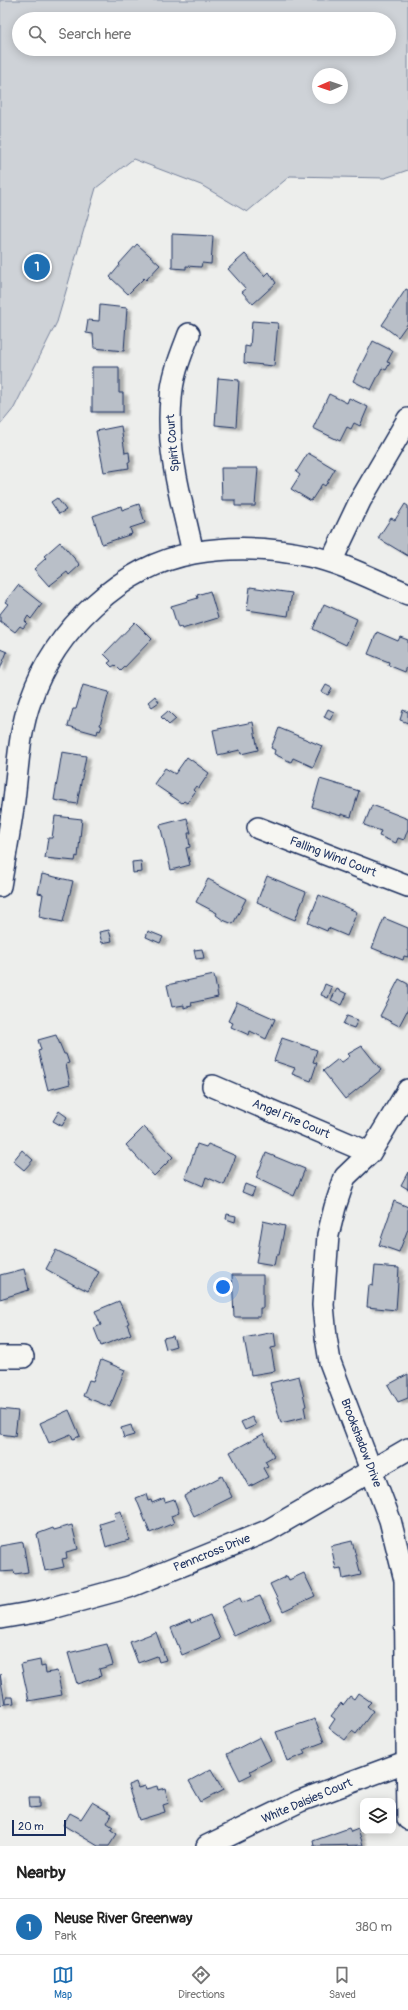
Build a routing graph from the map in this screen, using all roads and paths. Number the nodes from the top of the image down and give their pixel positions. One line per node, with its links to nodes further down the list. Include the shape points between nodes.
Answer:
1 (188, 334): 3 (street, Spirit Court, via 175,374 169,429 174,467)
2 (408, 419): 4 (street, via 360,502)
3 (194, 553): 4 (street, via 235,548 259,549 311,556); 6 (street, via 153,566 120,585 78,621 59,644 43,670 31,698 23,725)
4 (331, 562): 5 (street)
5 (408, 594)
6 (6, 816): 8 (street)
7 (258, 828): 9 (street, Falling Wind Court)
8 (0, 886)
9 (408, 886)
10 (213, 1086): 12 (street, Angel Fire Court)
11 (408, 1090): 12 (street, Brookshadow Drive)
12 (370, 1154): 16 (street, Brookshadow Drive, via 345,1177 335,1207 328,1235 323,1305 330,1362)
13 (0, 1357): 14 (street)
14 (23, 1357)
15 (408, 1449): 16 (street, Penncross Drive)
16 (372, 1470): 17 (street, Penncross Drive, via 267,1531 136,1584 41,1611); 18 (street, Brookshadow Drive, via 390,1520 405,1580)
17 (0, 1618)
18 (408, 1761): 19 (street, Brookshadow Drive); 20 (street, White Daisies Court, via 300,1801)
19 (408, 1819)
20 (207, 1846)

